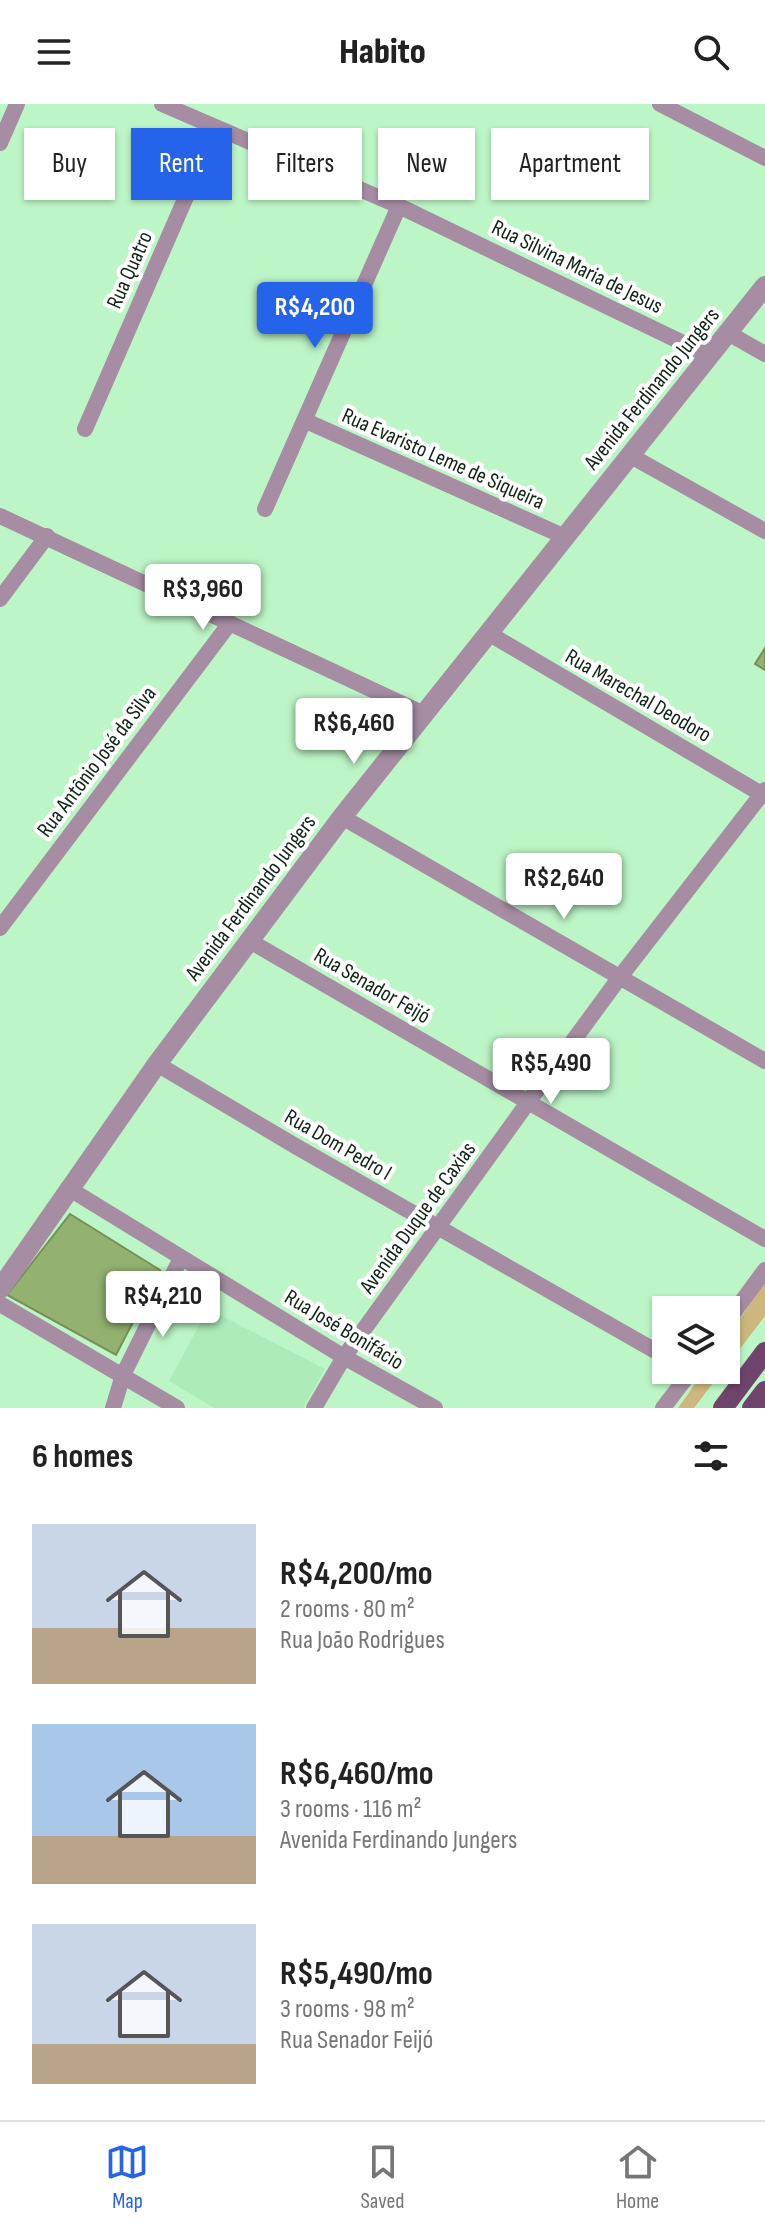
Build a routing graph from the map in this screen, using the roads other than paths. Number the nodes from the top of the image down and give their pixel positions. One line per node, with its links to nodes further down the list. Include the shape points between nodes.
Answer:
1 (17, 104): 6 (street)
2 (162, 104): 4 (street, Rua Silvina Maria de Jesus)
3 (660, 104): 7 (street)
4 (216, 128)
5 (232, 135): 9 (street, Rua Silvina Maria de Jesus)
6 (0, 143)
7 (765, 158)
8 (185, 200): 15 (street, Rua Quatro)
9 (399, 206): 13 (street, Rua Silvina Maria de Jesus); 14 (street)
10 (765, 286): 11 (street, Avenida Ferdinando Jungers)
11 (728, 333): 12 (street); 13 (street, Avenida Ferdinando Jungers)
12 (765, 354)
13 (710, 356): 16 (street, Avenida Ferdinando Jungers)
14 (306, 421): 17 (street); 21 (street, Rua Evaristo Leme de Siqueira)
15 (85, 429)
16 (631, 456): 19 (street); 21 (street, Avenida Ferdinando Jungers)
17 (265, 509)
18 (0, 516): 20 (street)
19 (765, 531)
20 (47, 536): 22 (street); 23 (street)
21 (563, 536): 24 (street, Avenida Ferdinando Jungers)
22 (0, 599)
23 (230, 623): 25 (street); 28 (street, Rua Antônio José da Silva)
24 (488, 633): 25 (street, Avenida Ferdinando Jungers); 26 (street, Rua Marechal Deodoro)
25 (422, 713): 27 (street, Avenida Ferdinando Jungers)
26 (764, 793): 30 (street, Avenida Duque de Caxias)
27 (342, 817): 29 (street, Avenida Ferdinando Jungers); 30 (street)
28 (0, 928)
29 (248, 940): 32 (street, Avenida Ferdinando Jungers); 33 (street, Rua Senador Feijó)
30 (620, 977): 31 (street); 33 (street, Avenida Duque de Caxias)
31 (765, 1061)
32 (157, 1064): 34 (street, Avenida Ferdinando Jungers); 35 (street, Rua Dom Pedro I)
33 (529, 1101): 35 (street, Avenida Duque de Caxias); 36 (street, Rua Senador Feijó)
34 (68, 1188): 37 (street, Rua José Bonifácio); 39 (street, Avenida Ferdinando Jungers)
35 (439, 1228): 42 (street, Rua Dom Pedro I); 44 (street, Avenida Duque de Caxias)
36 (765, 1239)
37 (181, 1258): 44 (street, Rua José Bonifácio); 45 (street)
38 (765, 1270): 41 (street)
39 (0, 1289)
40 (0, 1304): 45 (street)
41 (740, 1304)
42 (652, 1349)
43 (765, 1352): 53 (main road)
44 (344, 1357): 50 (street, Avenida Duque de Caxias); 51 (street, Rua José Bonifácio)
45 (123, 1375): 48 (street); 49 (street)
46 (680, 1384): 52 (street)
47 (765, 1391): 54 (main road)
48 (113, 1408)
49 (177, 1408)
50 (314, 1408)
51 (435, 1408)
52 (663, 1408)
53 (723, 1408)
54 (752, 1408)

